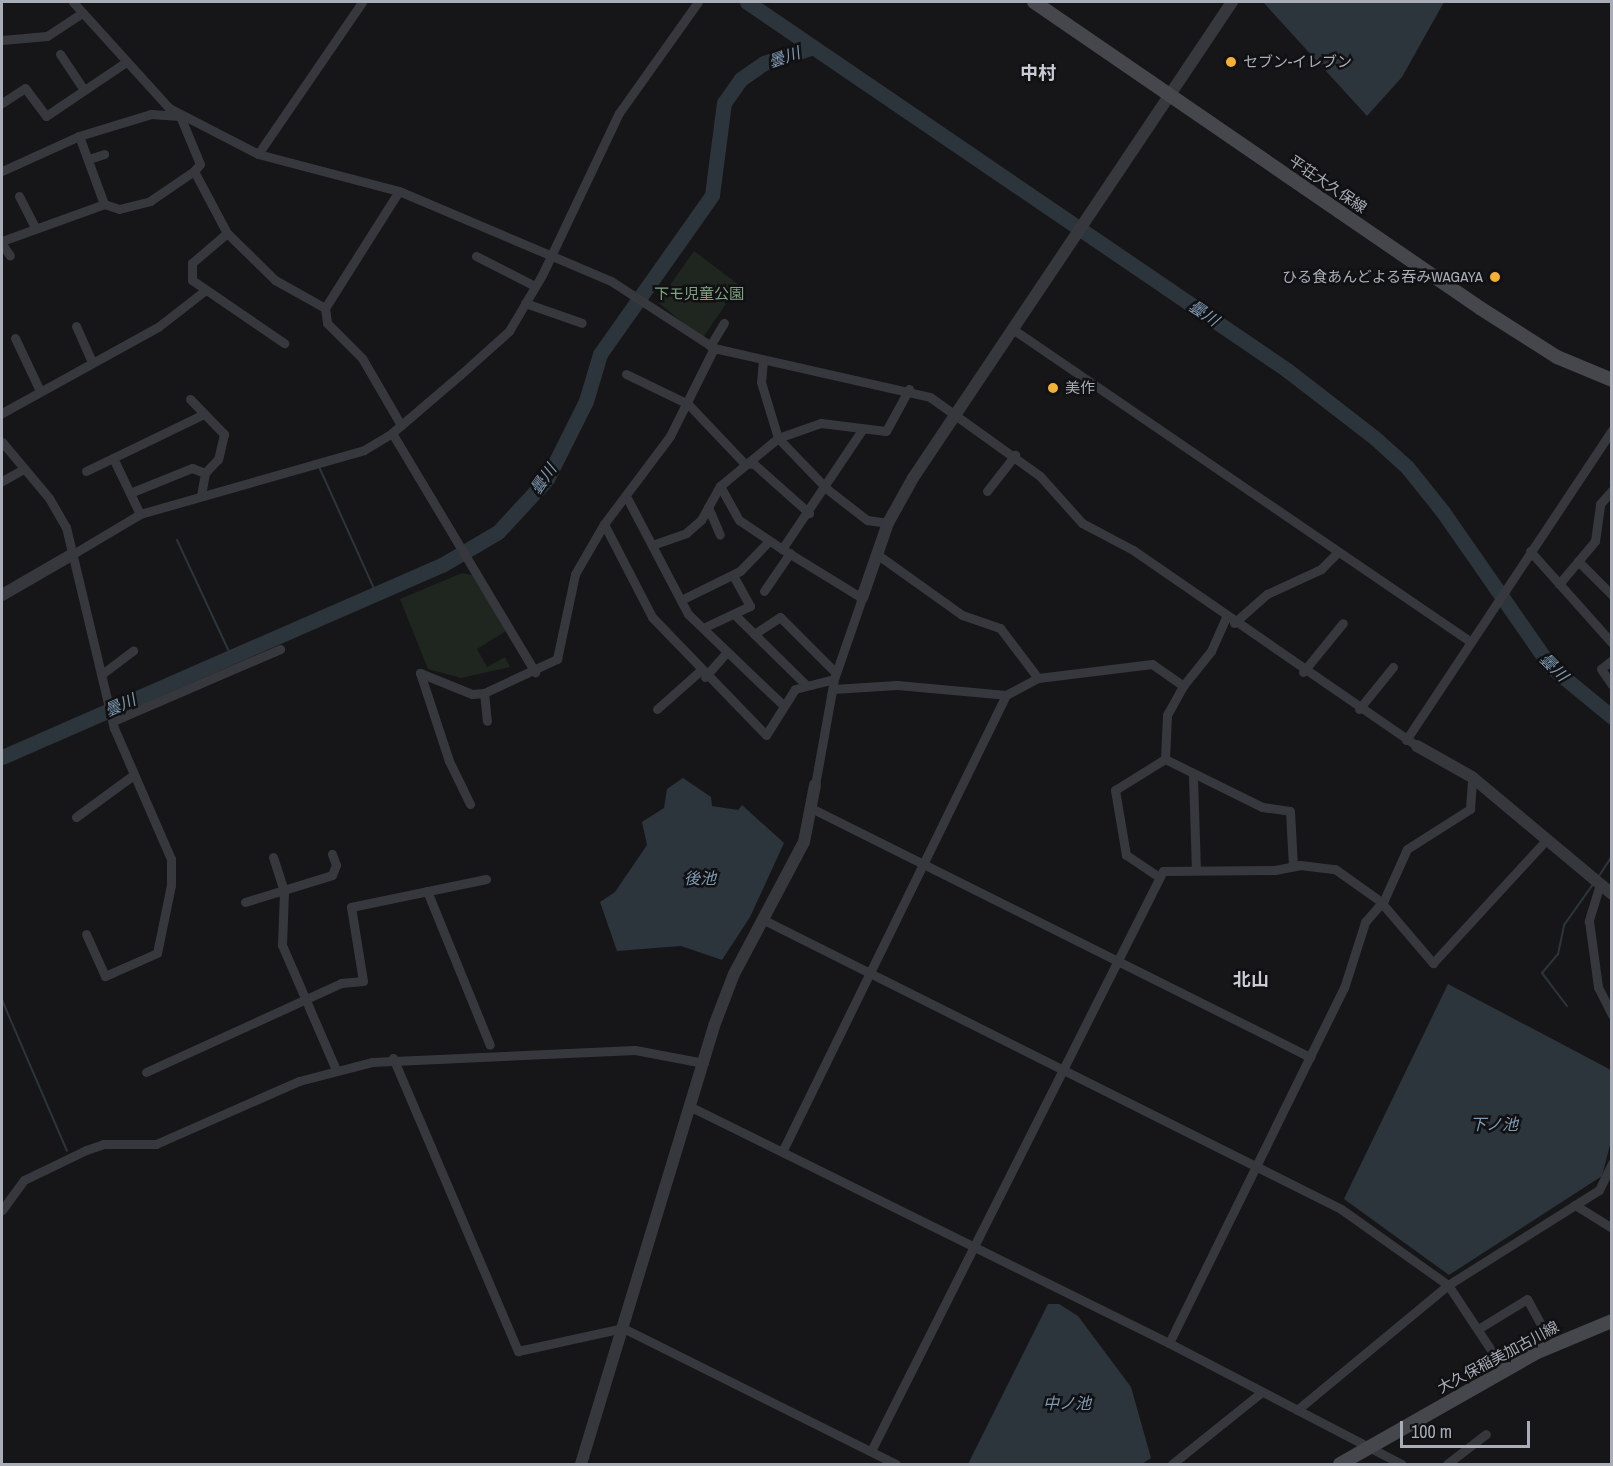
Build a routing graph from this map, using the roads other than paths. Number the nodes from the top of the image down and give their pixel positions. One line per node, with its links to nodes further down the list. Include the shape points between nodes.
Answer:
1 (73, 2): 6 (street)
2 (362, 2): 16 (street)
3 (698, 2): 28 (street, via 619,113)
4 (1037, 2): 11 (main road, 平荘大久保線)
5 (1232, 2): 11 (street)
6 (82, 13): 7 (street, via 47,36); 9 (street)
7 (2, 40)
8 (60, 54): 10 (street, via 70,60)
9 (126, 62): 10 (street); 13 (street)
10 (84, 90): 12 (street, via 46,116 25,88)
11 (1167, 95): 36 (street); 43 (main road, 平荘大久保線, via 1489,314 1557,357)
12 (2, 103)
13 (180, 116): 14 (street, via 151,114); 16 (street); 19 (street, via 200,164)
14 (79, 136): 17 (street); 18 (street)
15 (104, 154): 17 (street)
16 (258, 154): 20 (street)
17 (89, 159): 22 (street)
18 (2, 171)
19 (194, 171): 22 (street, via 150,201 119,209); 24 (street)
20 (399, 191): 28 (street); 32 (street)
21 (19, 196): 23 (street)
22 (104, 204): 23 (street)
23 (35, 228): 25 (street)
24 (227, 233): 30 (street, via 192,263 192,280); 32 (street, via 276,280)
25 (2, 243): 26 (street)
26 (10, 256)
27 (476, 256): 29 (street)
28 (549, 259): 29 (street); 39 (street, via 638,293)
29 (535, 286): 31 (street)
30 (203, 292): 38 (street); 41 (street, via 158,327)
31 (525, 303): 33 (street); 51 (street, via 509,331)
32 (325, 308): 51 (street, via 327,323 363,358)
33 (582, 323)
34 (724, 323): 39 (street)
35 (76, 326): 41 (street)
36 (1011, 328): 50 (street); 81 (street)
37 (20, 343): 45 (street)
38 (284, 343)
39 (712, 347): 40 (street); 47 (street)
40 (763, 360): 44 (street); 55 (street, via 760,382)
41 (92, 362): 45 (street)
42 (626, 374): 47 (street)
43 (1611, 380)
44 (909, 389): 50 (street, via 930,397); 52 (street, via 886,431)
45 (39, 391): 48 (street)
46 (190, 399): 49 (street)
47 (688, 404): 59 (street); 70 (street)
48 (2, 413)
49 (204, 414): 58 (street); 62 (street, via 224,434 218,459)
50 (954, 416): 57 (street); 74 (street)
51 (401, 425): 54 (street)
52 (862, 430): 55 (street, via 821,423); 65 (street)
53 (1611, 430): 80 (street)
54 (392, 433): 69 (street, via 364,450); 104 (street)
55 (778, 438): 59 (street); 65 (street)
56 (2, 442): 60 (street)
57 (1015, 455): 67 (street); 93 (street, via 1082,523 1133,550)
58 (113, 458): 61 (street); 68 (street)
59 (744, 463): 64 (street); 72 (street, via 754,464)
60 (24, 469): 63 (street); 82 (street, via 59,512)
61 (86, 471)
62 (205, 473): 68 (street, via 192,468); 69 (street)
63 (2, 481)
64 (720, 486): 71 (street); 77 (street, via 739,520)
65 (827, 489): 72 (street); 74 (street, via 867,520)
66 (1611, 490): 84 (street, via 1600,504 1595,541)
67 (987, 491)
68 (130, 492): 73 (street)
69 (201, 496): 73 (street)
70 (626, 496): 75 (street); 78 (street)
71 (708, 507): 76 (street); 78 (street, via 686,533)
72 (809, 513): 79 (street)
73 (140, 514): 82 (street)
74 (888, 523): 83 (street)
75 (604, 524): 104 (street, via 575,574 558,659); 107 (street, via 652,617)
76 (720, 535)
77 (767, 543): 79 (street); 85 (street)
78 (652, 545): 91 (street)
79 (786, 551): 88 (street); 90 (street)
80 (1530, 551): 86 (street); 97 (street)
81 (1337, 553): 93 (street, via 1322,569 1266,594); 97 (street)
82 (73, 554): 87 (street); 106 (street)
83 (878, 555): 90 (street); 108 (street, via 962,615 1000,628)
84 (1578, 561): 86 (street); 89 (street)
85 (733, 575): 91 (street); 92 (street, via 750,606)
86 (1559, 584): 98 (street)
87 (5, 590)
88 (764, 591)
89 (1611, 595)
90 (862, 598): 109 (street)
91 (681, 600): 95 (street)
92 (734, 614): 95 (street); 96 (street)
93 (1230, 621): 105 (street); 112 (street)
94 (1343, 623): 105 (street)
95 (703, 628): 101 (street)
96 (754, 634): 109 (street, via 780,617); 110 (street)
97 (1471, 642): 120 (street)
98 (1611, 643)
99 (280, 649): 118 (street)
100 (133, 651): 106 (street)
101 (728, 652): 107 (street); 115 (street)
102 (1611, 660): 111 (street, via 1601,669)
103 (1394, 667): 117 (street)
104 (535, 672): 113 (street)
105 (1303, 672): 117 (street)
106 (102, 674): 118 (street)
107 (703, 674): 115 (street, via 766,735); 116 (street)
108 (1038, 678): 112 (street, via 1152,664); 114 (street)
109 (834, 680): 110 (street); 114 (street); 125 (street)
110 (806, 685): 115 (street)
111 (1611, 685)
112 (1183, 686): 121 (street, via 1167,715)
113 (484, 693): 119 (street); 126 (street, via 472,694 420,673 449,761)
114 (1006, 695): 132 (street)
115 (783, 705)
116 (657, 709)
117 (1359, 709): 120 (street)
118 (112, 720): 122 (street)
119 (488, 721)
120 (1411, 743): 124 (street)
121 (1165, 759): 123 (street); 135 (street, via 1114,790 1126,855)
122 (132, 776): 128 (street); 144 (street, via 171,859 171,885 157,953 105,976)
123 (1193, 776): 133 (street, via 1262,807 1290,811); 134 (street)
124 (1473, 777): 129 (street); 141 (street, via 1470,809 1407,849)
125 (814, 785): 127 (street)
126 (470, 804)
127 (811, 808): 132 (street); 143 (street, via 804,842)
128 (76, 817)
129 (1547, 839): 137 (street); 141 (street, via 1433,963)
130 (332, 854): 138 (street, via 336,865 332,875)
131 (273, 857): 138 (street)
132 (924, 866): 145 (street); 146 (street)
133 (1293, 866): 134 (street); 141 (street, via 1335,869)
134 (1196, 870): 135 (street, via 1163,871)
135 (1159, 877): 145 (street)
136 (486, 879): 139 (street)
137 (1595, 880): 140 (street); 148 (street, via 1590,931 1598,987)
138 (284, 891): 142 (street); 147 (street, via 282,945)
139 (427, 891): 147 (street, via 351,907 363,981 341,983); 149 (street)
140 (1611, 894)
141 (1380, 901): 150 (street, via 1361,929 1344,988)
142 (245, 902)
143 (764, 920): 146 (street); 152 (street, via 734,974)
144 (86, 934)
145 (1116, 961): 150 (street); 153 (street)
146 (872, 972): 153 (street); 157 (street)
147 (305, 999): 154 (street); 155 (street)
148 (1611, 1016)
149 (490, 1045)
150 (1310, 1057): 159 (street)
151 (393, 1058): 152 (street, via 635,1050); 154 (street); 166 (street, via 518,1351)
152 (704, 1063): 156 (street)
153 (1064, 1068): 159 (street); 163 (street)
154 (336, 1070): 161 (street, via 156,1144 103,1144 86,1150 24,1180)
155 (146, 1072)
156 (691, 1107): 157 (street); 166 (street)
157 (783, 1150): 163 (street)
158 (1611, 1163): 160 (street, via 1599,1190)
159 (1255, 1166): 164 (street, via 1341,1209); 168 (street)
160 (1575, 1205): 162 (street); 164 (street)
161 (2, 1210)
162 (1611, 1228)
163 (972, 1247): 168 (street); 175 (street)
164 (1448, 1285): 167 (street); 172 (street)
165 (1611, 1320): 169 (main road, 大久保稲美加古川線)
166 (623, 1328): 175 (street); 176 (street)
167 (1478, 1329): 169 (street, via 1527,1299); 170 (street)
168 (1169, 1343): 171 (street)
169 (1552, 1345): 170 (main road, 大久保稲美加古川線)
170 (1505, 1371): 174 (main road, 大久保稲美加古川線)
171 (1262, 1392): 172 (street); 178 (street)
172 (1297, 1410): 174 (street)
173 (1486, 1434): 181 (street)
174 (1369, 1448): 179 (main road, 大久保稲美加古川線); 180 (street)
175 (871, 1451): 177 (street)
176 (581, 1464)
177 (896, 1464)
178 (1172, 1464)
179 (1340, 1464)
180 (1401, 1464)
181 (1447, 1464)

